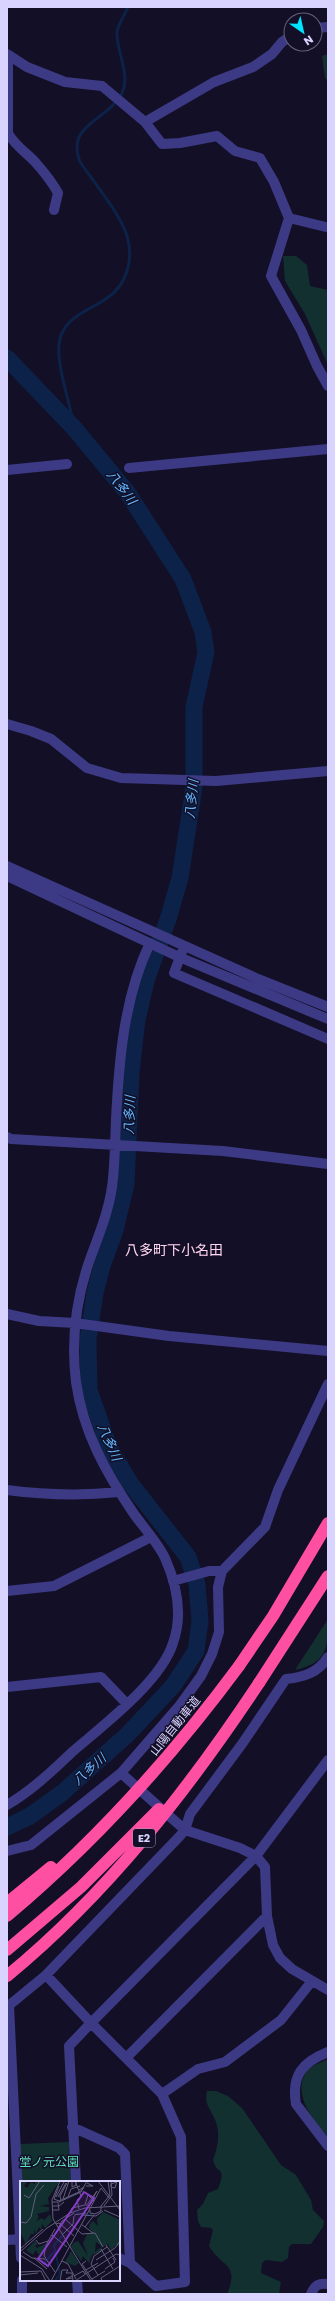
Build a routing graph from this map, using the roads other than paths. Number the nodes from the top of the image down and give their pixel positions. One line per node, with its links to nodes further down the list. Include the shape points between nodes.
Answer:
1 (283, 41): 3 (street, via 272,54 253,67 214,82)
2 (8, 56): 3 (street, via 65,82 102,86); 4 (street, via 8,133 14,143 52,182 58,193)
3 (146, 122): 5 (street, via 162,144 217,136 235,151 260,158 274,182)
4 (54, 210)
5 (289, 218): 6 (street); 7 (street, via 270,276 301,330)
6 (326, 227)
7 (328, 386)
8 (328, 449): 10 (street)
9 (67, 464): 11 (street)
10 (129, 468)
11 (7, 470)
12 (7, 724): 13 (street, via 51,739 87,768 120,778 216,781)
13 (328, 771)
14 (7, 866): 17 (street)
15 (7, 876): 16 (street)
16 (150, 943): 18 (street); 23 (street, via 137,974 123,1033)
17 (185, 945): 18 (street); 19 (street, via 258,979)
18 (179, 956): 20 (street); 21 (street, via 174,973)
19 (328, 1007)
20 (328, 1019)
21 (328, 1039)
22 (7, 1137): 23 (street)
23 (115, 1145): 24 (street, via 222,1151); 26 (street, via 108,1213 89,1262)
24 (328, 1164)
25 (7, 1314): 26 (street, via 39,1321)
26 (75, 1323): 27 (street, via 169,1336); 30 (street, via 74,1357 81,1406 102,1465)
27 (328, 1351)
28 (328, 1384): 33 (street, via 278,1490 265,1527)
29 (7, 1490): 30 (street, via 85,1496)
30 (119, 1492): 32 (street)
31 (328, 1524): 38 (highway, 山陽自動車道, via 273,1616)
32 (151, 1537): 35 (street, via 164,1556); 36 (street, via 54,1586)
33 (222, 1571): 35 (street, via 209,1571); 43 (street, via 218,1586 219,1632 201,1676 180,1705)
34 (328, 1576): 39 (highway, E2)
35 (173, 1581): 41 (street, via 177,1596 178,1620 173,1645 149,1681)
36 (7, 1591)
37 (328, 1657): 45 (street, via 322,1667 307,1676 286,1679 190,1814)
38 (239, 1666): 48 (highway, bridge, via 117,1806); 49 (highway, 山陽自動車道, bridge, via 201,1717 120,1810 78,1853)
39 (259, 1683): 51 (highway, E2, bridge, via 154,1815 81,1887); 53 (highway, E2, bridge, via 197,1773 154,1827 82,1906)
40 (7, 1687): 41 (street, via 101,1677)
41 (127, 1704): 44 (street, via 31,1790)
42 (328, 1760): 47 (street)
43 (121, 1772): 45 (street); 46 (street, via 32,1845)
44 (7, 1805)
45 (186, 1830): 47 (street); 52 (street, via 161,1859)
46 (7, 1851)
47 (256, 1856): 50 (street, via 264,1867); 57 (street)
48 (7, 1903)
49 (7, 1916)
50 (267, 1916): 54 (street, via 273,1945 280,1958); 59 (street)
51 (7, 1950)
52 (46, 1975): 56 (street); 57 (street)
53 (7, 1976)
54 (312, 1981): 55 (street); 60 (street, via 281,2020 225,2062 198,2069)
55 (328, 1990)
56 (8, 2006): 64 (street)
57 (91, 2023): 59 (street); 61 (street, via 69,2046)
58 (328, 2052): 62 (street, via 315,2057 304,2066 296,2082 295,2097 296,2104)
59 (127, 2057): 60 (street)
60 (162, 2094): 68 (street, via 181,2137 185,2282 156,2286)
61 (72, 2127): 63 (street); 68 (street, via 119,2148 125,2154)
62 (328, 2146)
63 (76, 2181)
64 (20, 2221)
65 (20, 2239): 66 (street)
66 (7, 2240)
67 (120, 2258): 68 (street)
68 (130, 2263)
69 (22, 2281): 72 (street)
70 (77, 2281): 73 (street)
71 (328, 2284): 74 (street, via 320,2283 314,2286)
72 (22, 2294)
73 (78, 2294)
74 (311, 2294)

